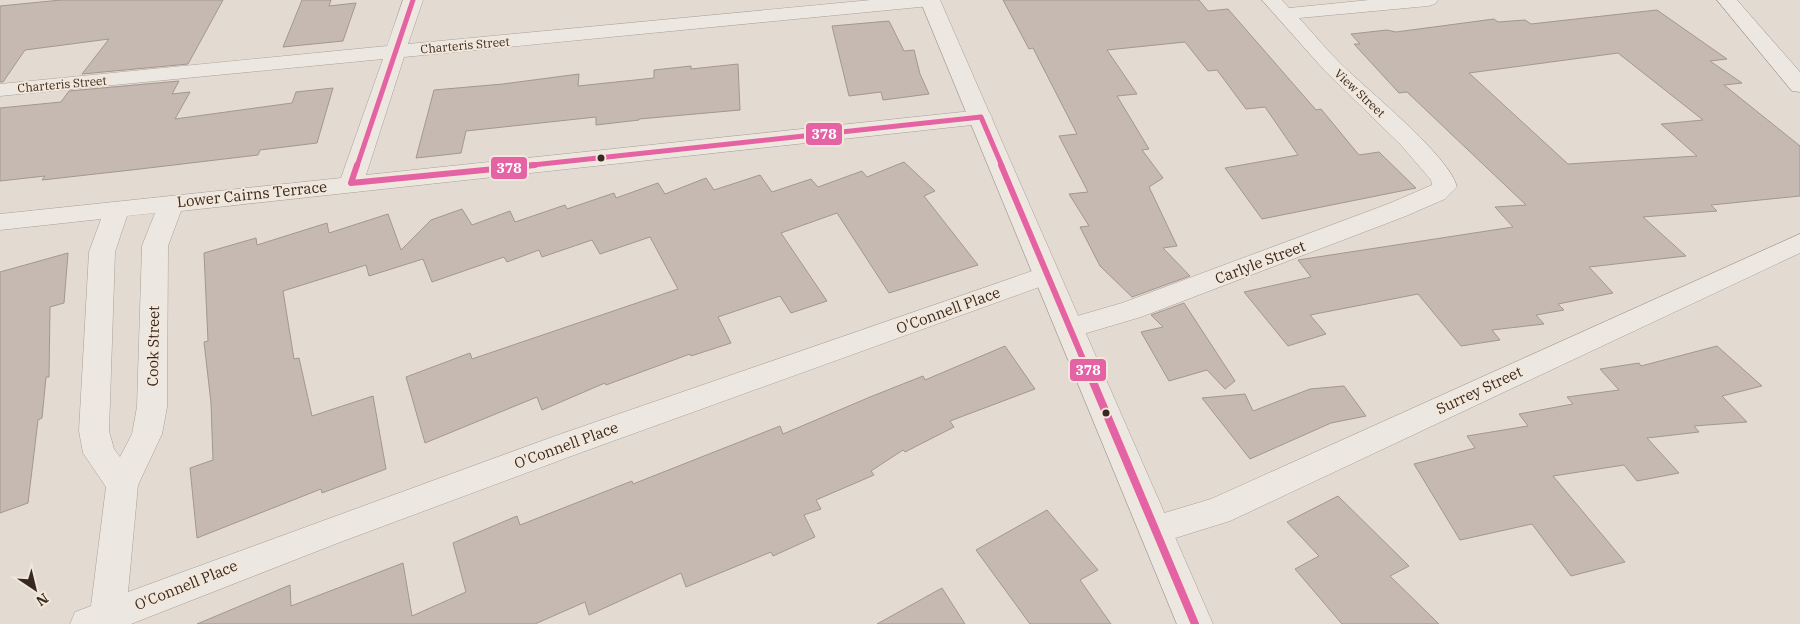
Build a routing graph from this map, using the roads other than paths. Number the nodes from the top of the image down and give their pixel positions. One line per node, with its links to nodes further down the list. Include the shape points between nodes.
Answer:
1 (413, 0): 6 (street)
2 (930, 0): 6 (street, Charteris Street); 9 (street)
3 (1428, 0): 5 (street)
4 (1726, 0): 7 (street)
5 (1278, 7): 11 (street, View Street, via 1332,67 1409,140 1443,178)
6 (397, 52): 8 (street, Charteris Street); 10 (street)
7 (1800, 86)
8 (0, 90)
9 (981, 117): 10 (street, Lower Cairns Terrace); 16 (street)
10 (351, 183): 12 (street, Lower Cairns Terrace)
11 (1445, 186): 17 (street, Carlyle Street, via 1436,194 1398,210 1131,310)
12 (171, 203): 13 (street, Lower Cairns Terrace); 18 (street, Cook Street, via 155,246 152,407 147,434)
13 (117, 208): 14 (street, Lower Cairns Terrace); 18 (street, via 102,252 94,431 99,453)
14 (0, 222)
15 (1800, 243): 19 (street, Surrey Street, via 1218,511)
16 (1047, 275): 17 (street); 20 (street, O'Connell Place, via 437,491)
17 (1070, 328): 19 (street)
18 (122, 485): 20 (street, Cook Street)
19 (1156, 529): 21 (street)
20 (98, 620)
21 (1195, 624)

